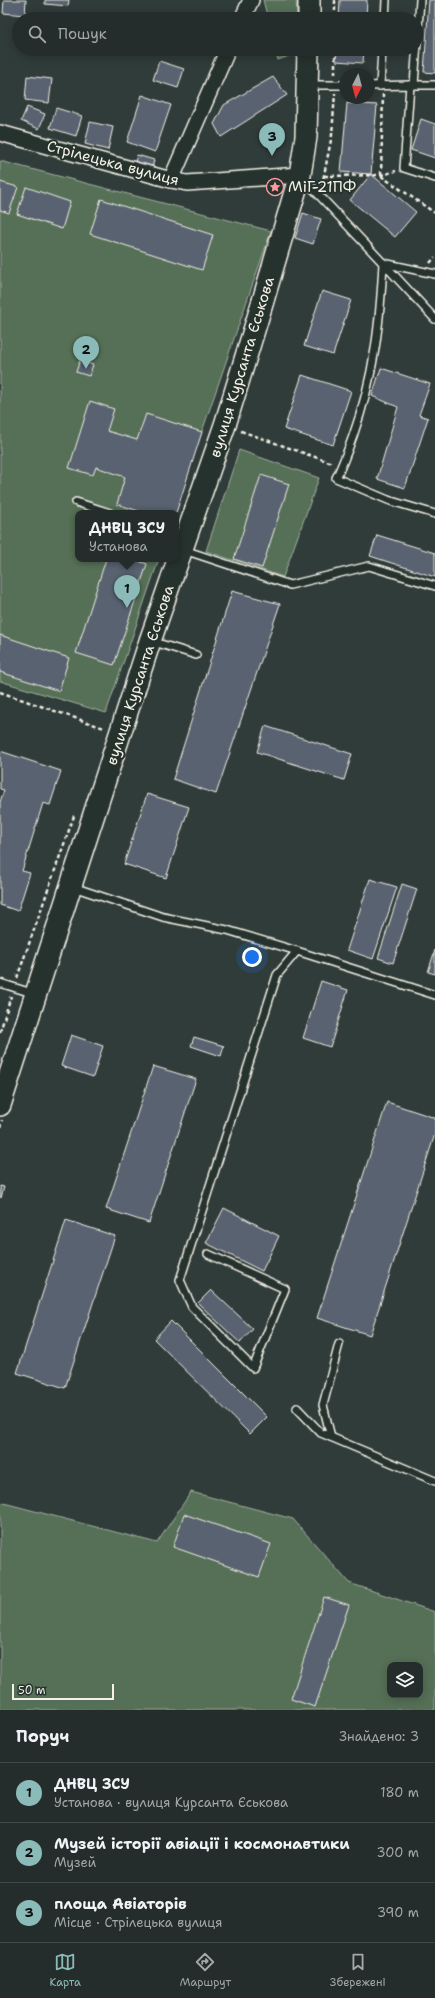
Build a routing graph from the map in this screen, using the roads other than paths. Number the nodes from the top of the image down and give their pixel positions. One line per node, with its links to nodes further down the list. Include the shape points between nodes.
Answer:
1 (251, 0): 5 (street)
2 (309, 0): 6 (street)
3 (386, 0): 7 (lane)
4 (420, 0): 8 (lane)
5 (245, 12)
6 (309, 12)
7 (385, 12)
8 (419, 12)
9 (225, 56): 22 (street)
10 (308, 56): 13 (street, вулиця Курсанта Єськова)
11 (382, 56): 18 (lane)
12 (415, 56): 15 (lane)
13 (308, 85): 14 (lane); 20 (street, вулиця Курсанта Єськова, via 306,137)
14 (339, 85)
15 (412, 85): 16 (lane); 18 (lane); 21 (lane, via 404,168)
16 (435, 85)
17 (375, 86): 18 (lane)
18 (381, 86)
19 (0, 133): 22 (street, Стрілецька вулиця)
20 (300, 175): 22 (street, Стрілецька вулиця, via 187,183); 23 (lane); 29 (street, вулиця Курсанта Єськова, via 225,425)
21 (435, 178)
22 (171, 180)
23 (383, 263): 24 (lane); 25 (lane); 28 (lane, via 375,359 358,421 336,478 383,498)
24 (435, 274)
25 (435, 319)
26 (76, 502): 27 (lane)
27 (101, 510)
28 (435, 514)
29 (182, 541): 31 (lane, via 290,585 369,566)
30 (175, 562): 32 (street, вулиця Курсанта Єськова)
31 (435, 586)
32 (150, 641): 33 (lane); 34 (street, вулиця Курсанта Єськова)
33 (196, 655)
34 (71, 886): 35 (lane, via 163,917 227,930); 37 (street, вулиця Курсанта Єськова)
35 (297, 951): 38 (lane); 40 (lane, via 277,975 180,1280 192,1307 253,1368 285,1289)
36 (0, 983): 37 (lane)
37 (37, 994): 39 (street, вулиця Курсанта Єськова)
38 (435, 995)
39 (0, 1105)
40 (208, 1254)
41 (339, 1344): 43 (lane, via 323,1405)
42 (297, 1408): 43 (lane, via 321,1433)
43 (331, 1437): 44 (lane)
44 (435, 1481)

